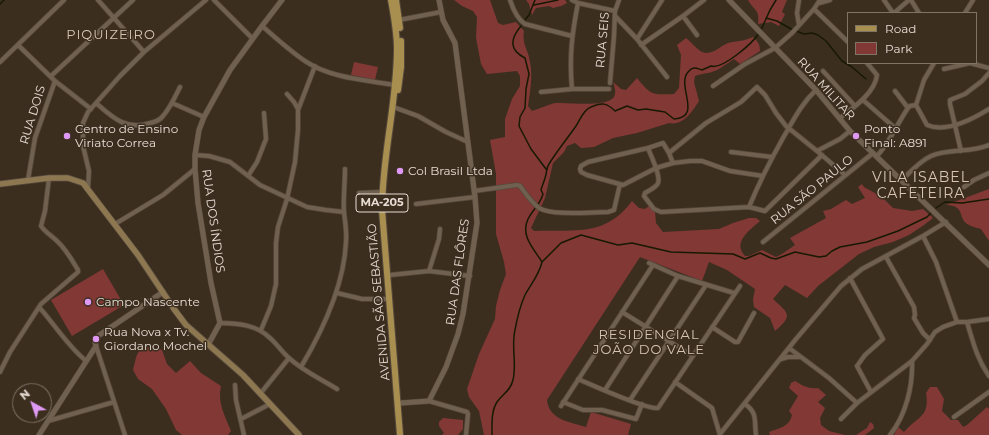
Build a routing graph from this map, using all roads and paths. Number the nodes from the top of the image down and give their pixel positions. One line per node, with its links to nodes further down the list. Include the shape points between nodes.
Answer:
1 (64, 0): 41 (street)
2 (98, 0): 32 (street)
3 (132, 0): 32 (street, RUA DOIS)
4 (206, 0): 44 (street)
5 (214, 0): 38 (street)
6 (282, 0): 34 (street, RUA DOS ÍNDIOS)
7 (391, 0): 59 (main road, AVENIDA SÃO SEBASTIÃO / MA-205, via 397,47)
8 (396, 0): 33 (main road, AVENIDA SÃO SEBASTIÃO / MA-205)
9 (439, 0): 25 (street, RUA DAS FLÔRES)
10 (510, 0): 37 (street, via 517,16 524,24)
11 (572, 0): 22 (street)
12 (620, 0): 24 (street, RUA SEIS)
13 (662, 0): 39 (street)
14 (704, 0): 31 (street)
15 (799, 0): 35 (street)
16 (830, 0): 21 (street)
17 (884, 0): 26 (street)
18 (910, 0): 27 (street); 28 (street)
19 (973, 0): 29 (street)
20 (731, 1): 43 (street, RUA MILITAR)
21 (819, 1): 23 (street)
22 (578, 2): 24 (street); 37 (street)
23 (814, 9): 35 (street); 40 (street)
24 (615, 11): 30 (street, RUA SEIS)
25 (441, 12): 33 (street); 85 (street, RUA DAS FLÔRES, via 456,43)
26 (893, 12)
27 (895, 12)
28 (918, 12)
29 (966, 12)
30 (615, 16): 39 (street); 58 (street, RUA SEIS)
31 (683, 16): 36 (street); 42 (street)
32 (114, 18): 44 (street); 55 (street, RUA DOIS)
33 (399, 20): 73 (main road, AVENIDA SÃO SEBASTIÃO / MA-205, via 401,67)
34 (262, 26): 38 (street, RUA DOS ÍNDIOS); 50 (street, via 306,62)
35 (798, 26): 43 (street)
36 (697, 35)
37 (572, 36): 62 (street)
38 (252, 38): 79 (street, RUA DOS ÍNDIOS, via 230,70)
39 (637, 39): 42 (street)
40 (847, 41)
41 (18, 45): 45 (street); 55 (street)
42 (641, 45): 56 (street)
43 (775, 48): 60 (street, via 745,64); 64 (street, RUA MILITAR)
44 (144, 52): 69 (street)
45 (0, 62)
46 (868, 64): 68 (street, via 877,75 876,81)
47 (933, 64): 71 (street, via 924,80)
48 (966, 64): 52 (street)
49 (974, 64): 51 (street)
50 (315, 66): 59 (street, via 345,76); 77 (street)
51 (989, 68)
52 (944, 69)
53 (824, 71): 72 (street)
54 (989, 73): 81 (street, via 965,94 950,100)
55 (51, 76): 57 (street)
56 (667, 77)
57 (55, 81): 75 (street); 105 (street, RUA DOIS, via 35,138)
58 (610, 83)
59 (395, 86): 111 (main road, AVENIDA SÃO SEBASTIÃO / MA-205)
60 (713, 86)
61 (180, 87): 70 (street)
62 (572, 89): 63 (street); 66 (street)
63 (609, 89)
64 (816, 90): 80 (street, RUA MILITAR); 83 (street, via 806,100)
65 (895, 90): 74 (street)
66 (541, 92)
67 (287, 94): 77 (street)
68 (863, 100): 72 (street); 82 (street)
69 (96, 103): 70 (street, via 118,120 134,126 157,121); 75 (street)
70 (172, 103): 79 (street)
71 (916, 104): 74 (street); 81 (street, via 927,125 936,127)
72 (854, 106): 80 (street)
73 (396, 108): 85 (street, via 418,116); 126 (main road, AVENIDA SÃO SEBASTIÃO / MA-205, via 386,194)
74 (908, 108): 82 (street, RUA SÃO PAULO)
75 (90, 109): 109 (street, via 85,116 83,132 83,146 89,171)
76 (989, 109): 81 (street, via 971,120)
77 (298, 110): 114 (street, via 296,155)
78 (264, 113): 102 (street, via 266,139)
79 (204, 117): 92 (street, RUA DOS ÍNDIOS)
80 (840, 118): 84 (street, RUA MILITAR)
81 (955, 124): 89 (street)
82 (895, 128): 94 (street, RUA SÃO PAULO, via 890,140)
83 (788, 129): 88 (street); 91 (street, via 757,87 741,102 706,123); 95 (street)
84 (850, 130): 88 (street, via 840,139); 94 (street, RUA MILITAR)
85 (468, 142): 113 (street, RUA DAS FLÔRES)
86 (989, 146): 89 (street)
87 (648, 148): 91 (street, via 663,143); 97 (street); 108 (street, via 588,162 580,168 581,172 587,175)
88 (817, 151): 93 (street)
89 (961, 151): 106 (street, via 930,156)
90 (731, 152): 95 (street)
91 (669, 153): 96 (street)
92 (195, 155): 98 (street, RUA DOS ÍNDIOS); 102 (street, via 230,162)
93 (822, 155): 101 (street); 116 (street, via 767,209 762,211)
94 (875, 155): 101 (street, RUA SÃO PAULO); 106 (street, RUA MILITAR)
95 (772, 157): 103 (street)
96 (673, 163): 97 (street); 103 (street, via 702,161 730,171)
97 (656, 168): 108 (street, via 626,184); 116 (street, via 658,184 644,196 654,209 661,212)
98 (195, 169): 119 (street, via 163,195); 142 (street, RUA DOS ÍNDIOS, via 211,283)
99 (345, 169): 117 (street)
100 (989, 173): 110 (street)
101 (845, 175): 122 (street, RUA SÃO PAULO)
102 (248, 176): 114 (street, via 260,186)
103 (763, 176): 116 (street)
104 (49, 178): 105 (main road); 109 (main road, via 74,179); 136 (street, via 42,226 58,241 78,270)
105 (28, 180): 107 (main road)
106 (902, 180): 118 (street, RUA MILITAR)
107 (0, 184)
108 (620, 184): 113 (street, via 611,212 544,211 517,185)
109 (88, 188): 119 (main road)
110 (964, 188)
111 (382, 192): 112 (street); 135 (main road, AVENIDA SÃO SEBASTIÃO / MA-205)
112 (359, 194)
113 (474, 194): 115 (street); 127 (street, RUA DAS FLÔRES, via 477,223)
114 (287, 199): 117 (street, via 308,207); 145 (street, via 278,227 275,290)
115 (416, 204)
116 (749, 207)
117 (344, 212): 133 (street, via 346,254)
118 (946, 222): 121 (street); 124 (street, RUA MILITAR)
119 (115, 224): 132 (main road)
120 (440, 228): 125 (street)
121 (923, 236): 123 (street); 140 (street, via 936,262)
122 (763, 242)
123 (886, 257): 129 (street); 146 (street, via 914,307 914,318)
124 (989, 265)
125 (429, 271): 126 (street); 127 (street)
126 (390, 274): 173 (main road, AVENIDA SÃO SEBASTIÃO / MA-205)
127 (470, 276): 171 (street, RUA DAS FLÔRES, via 458,334 446,367)
128 (678, 276): 130 (street); 137 (street, via 651,264); 143 (street)
129 (850, 278): 150 (street); 167 (street, via 883,339 857,366)
130 (706, 285): 134 (street); 147 (street)
131 (740, 286): 134 (street)
132 (162, 292): 148 (main road, via 186,326); 149 (street, via 101,334 96,339)
133 (337, 293): 135 (street, via 362,299); 159 (street, via 320,334)
134 (734, 293): 144 (street)
135 (389, 299): 188 (main road, AVENIDA SÃO SEBASTIÃO / MA-205)
136 (39, 307): 156 (street, via 65,341); 160 (street)
137 (622, 312): 143 (street); 162 (street)
138 (754, 313): 144 (street, via 738,342)
139 (989, 319): 141 (street)
140 (957, 322): 141 (street); 146 (street, via 935,332)
141 (967, 322): 161 (street, via 976,353)
142 (220, 323): 145 (street, via 245,325); 148 (street)
143 (646, 327): 147 (street); 166 (street)
144 (712, 327): 152 (street)
145 (261, 330): 155 (street)
146 (930, 340): 158 (street)
147 (669, 341): 152 (street); 170 (street)
148 (208, 345): 169 (main road)
149 (96, 346): 156 (street); 172 (street)
150 (789, 348): 151 (street); 154 (street)
151 (785, 353): 153 (street); 157 (street)
152 (693, 356): 163 (street)
153 (788, 357): 154 (street); 157 (street)
154 (800, 357): 174 (street)
155 (289, 358): 159 (street); 169 (street)
156 (86, 360): 178 (street)
157 (780, 360): 177 (street)
158 (912, 361): 167 (street); 193 (street, via 908,397)
159 (301, 367): 165 (street)
160 (0, 372)
161 (989, 376)
162 (578, 379): 166 (street); 176 (street, via 562,404 584,410 602,410 636,419)
163 (675, 382): 176 (street, via 656,409); 191 (street, via 712,408)
164 (235, 385): 180 (street, via 236,400)
165 (337, 388)
166 (604, 390): 170 (street)
167 (871, 392): 174 (street)
168 (989, 392): 179 (street)
169 (260, 394): 175 (main road)
170 (630, 400): 176 (street)
171 (429, 401): 173 (street); 190 (street, via 467,412)
172 (114, 402): 182 (street); 185 (street)
173 (401, 403): 189 (main road, AVENIDA SÃO SEBASTIÃO / MA-205)
174 (857, 403): 181 (street)
175 (270, 404): 180 (street); 187 (main road)
176 (642, 404)
177 (745, 404): 191 (street); 192 (street, via 754,413)
178 (52, 415)
179 (954, 417)
180 (242, 419): 186 (street)
181 (841, 419)
182 (52, 420)
183 (47, 423): 184 (street)
184 (39, 435)
185 (125, 435)
186 (244, 435)
187 (299, 435)
188 (400, 435)
189 (404, 435)
190 (466, 435)
191 (720, 435)
192 (756, 435)
193 (890, 435)

